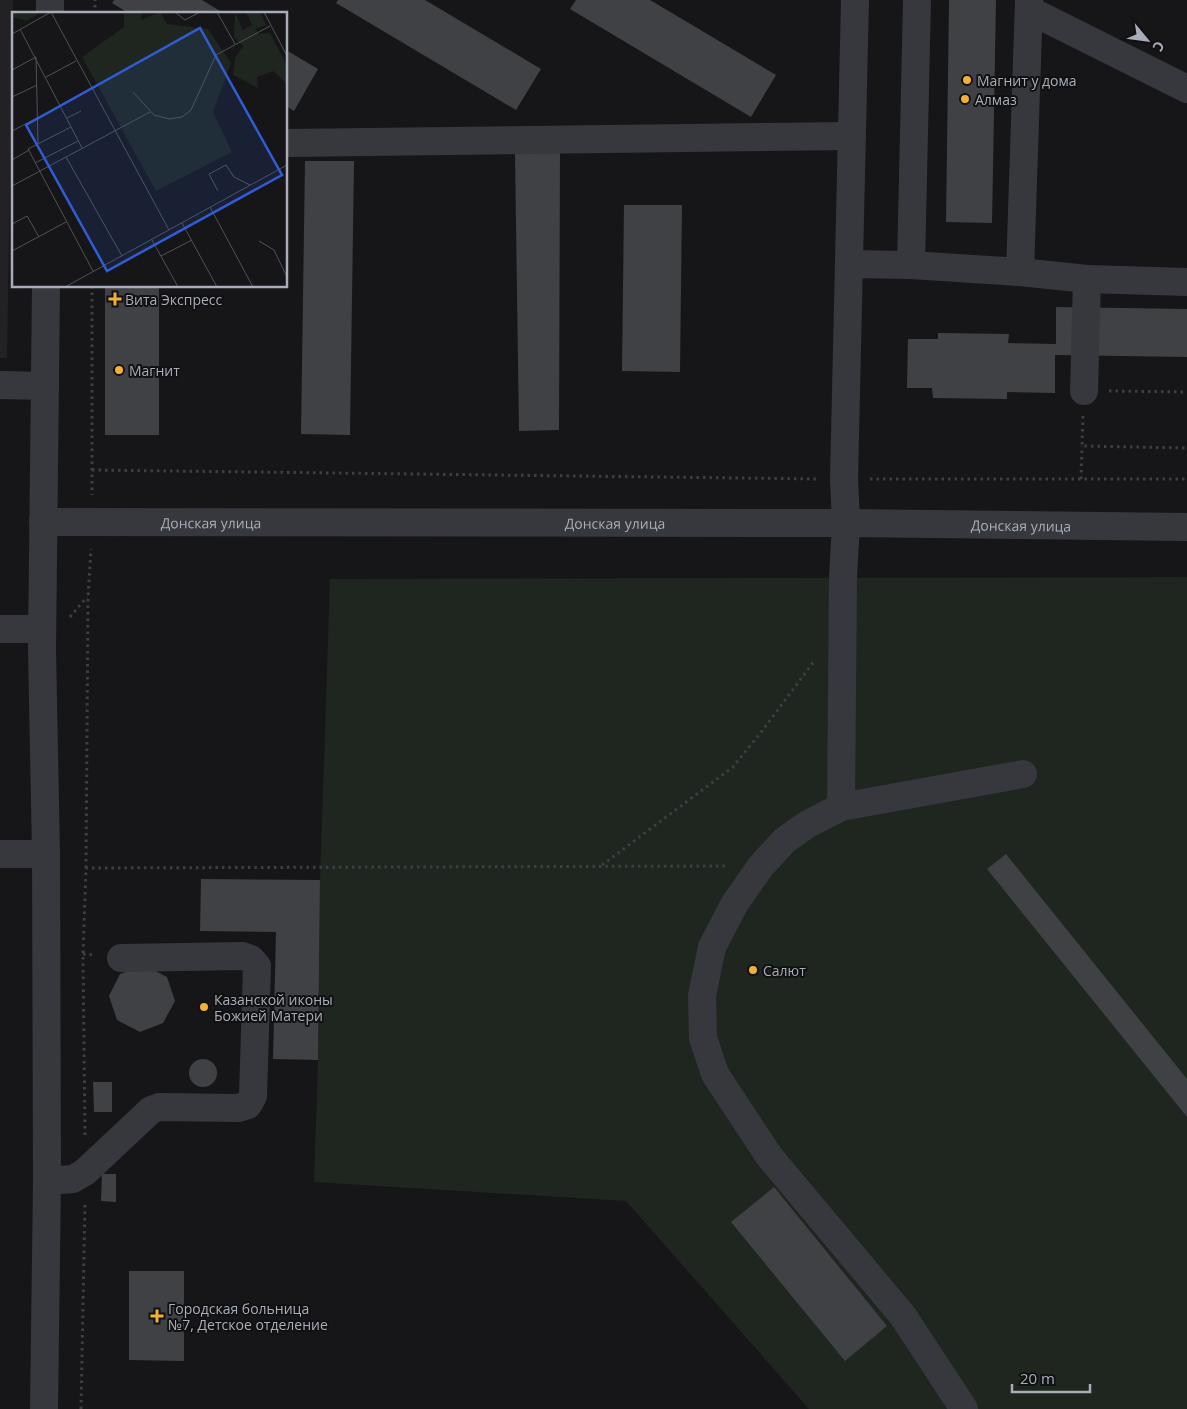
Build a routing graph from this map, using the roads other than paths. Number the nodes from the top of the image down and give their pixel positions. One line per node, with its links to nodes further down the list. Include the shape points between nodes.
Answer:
1 (855, 0): 5 (street)
2 (917, 0): 8 (street)
3 (1029, 5): 4 (street); 9 (street)
4 (1187, 89)
5 (852, 136): 6 (street); 7 (street)
6 (288, 143)
7 (849, 264): 8 (street); 17 (street, via 844,479)
8 (911, 265): 9 (street)
9 (1020, 272): 10 (street)
10 (1087, 279): 11 (street); 15 (street)
11 (1187, 282)
12 (46, 288): 14 (street)
13 (0, 385): 14 (street)
14 (45, 386): 16 (street)
15 (1084, 390)
16 (43, 522): 17 (street, Донская улица); 20 (street)
17 (846, 523): 18 (street, Донская улица); 22 (street)
18 (1187, 527)
19 (0, 629): 20 (street)
20 (42, 629): 24 (street)
21 (1023, 774): 22 (street)
22 (841, 807): 28 (street, via 784,840 735,903 712,947 702,996 703,1038 715,1074 768,1156 903,1316)
23 (0, 854): 24 (street)
24 (46, 854): 26 (street)
25 (121, 958): 26 (street, via 243,956 257,966 253,1096 248,1105 238,1108 159,1107 151,1110 85,1172 73,1180)
26 (47, 1180): 27 (street)
27 (44, 1409)
28 (964, 1409)

